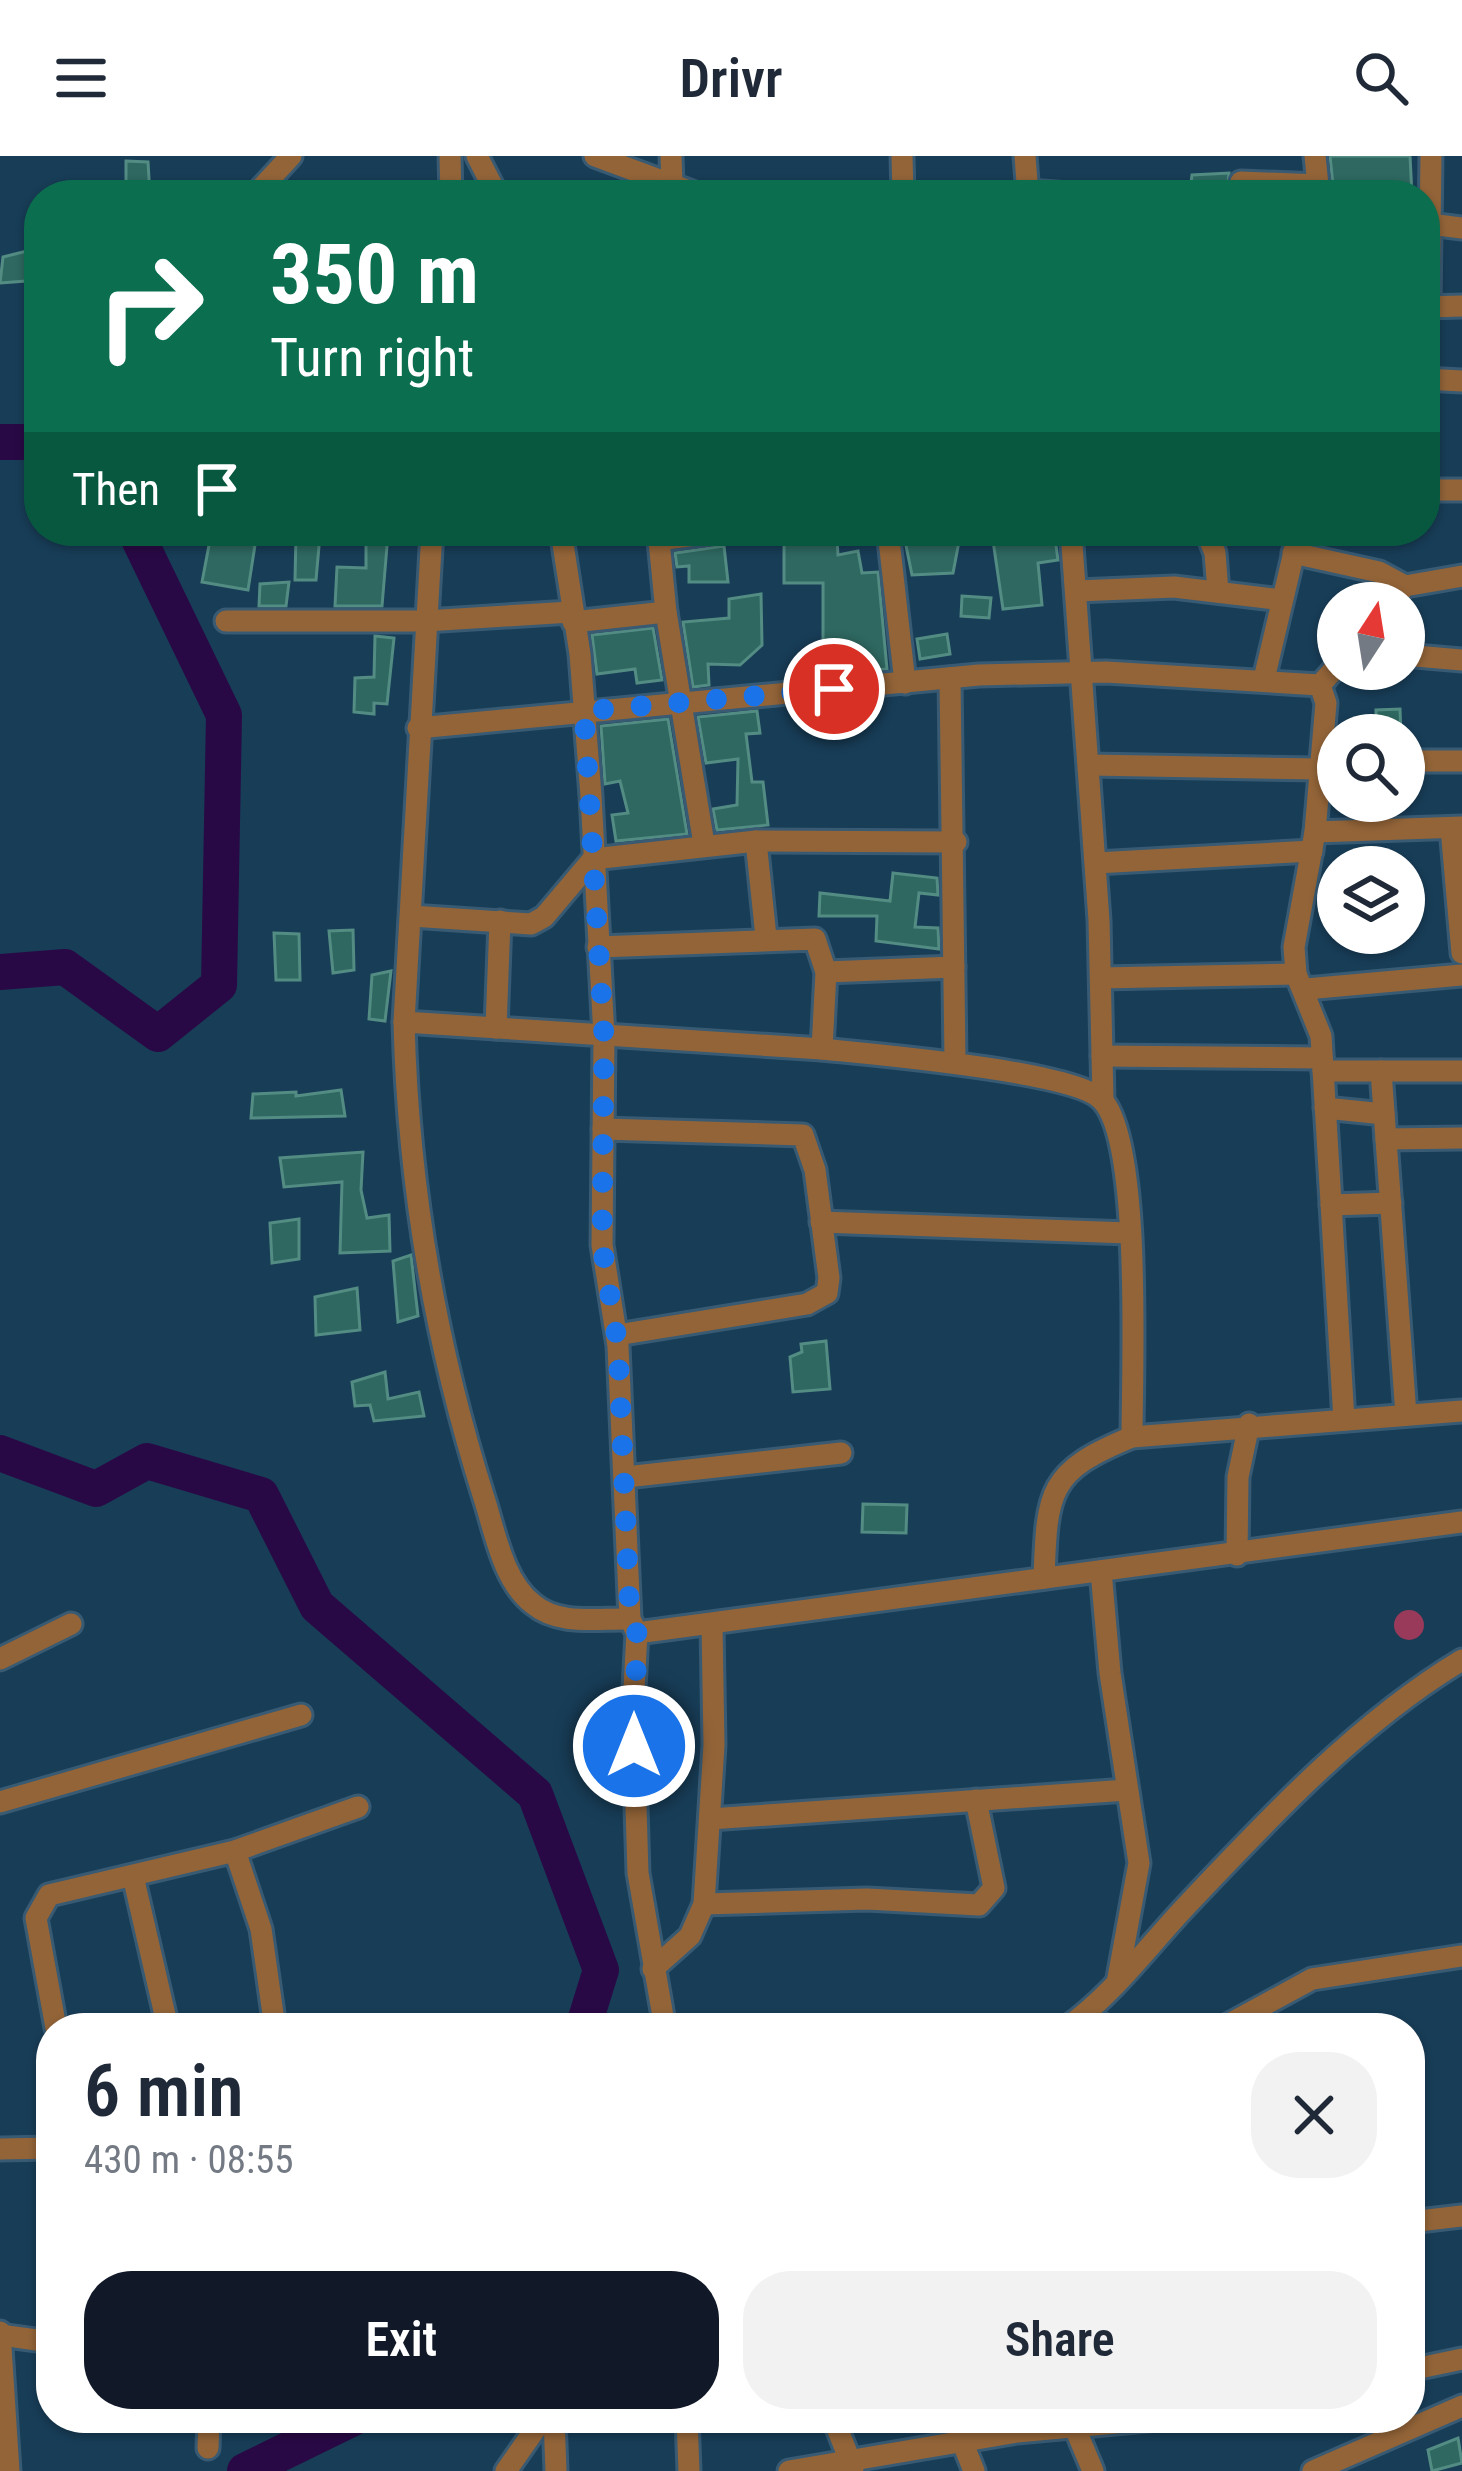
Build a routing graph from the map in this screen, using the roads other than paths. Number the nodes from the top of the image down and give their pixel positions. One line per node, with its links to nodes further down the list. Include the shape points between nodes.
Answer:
1 (291, 156): 3 (street)
2 (595, 156): 4 (street)
3 (269, 180)
4 (661, 180)
5 (431, 546): 22 (street)
6 (563, 546): 20 (street)
7 (659, 546): 19 (street)
8 (890, 546): 28 (street)
9 (1072, 546): 16 (street)
10 (1212, 546): 17 (street)
11 (1295, 546): 18 (street)
12 (1307, 546): 14 (street)
13 (1462, 576): 15 (street)
14 (1397, 582)
15 (1425, 582)
16 (1077, 591): 17 (street); 25 (street)
17 (1218, 592): 18 (street)
18 (1282, 600): 27 (street)
19 (666, 612): 20 (street); 30 (street)
20 (572, 617): 22 (street); 31 (street)
21 (226, 621): 22 (street)
22 (425, 621): 32 (street)
23 (1425, 657): 24 (street)
24 (1462, 660)
25 (1085, 673): 26 (street); 27 (street); 36 (street)
26 (950, 678): 28 (street); 40 (street)
27 (1264, 679): 29 (street)
28 (905, 683): 30 (street)
29 (1317, 685)
30 (680, 703): 31 (street); 42 (street)
31 (584, 711): 32 (street); 43 (street)
32 (418, 728): 46 (street)
33 (1425, 761): 34 (street)
34 (1462, 761)
35 (1317, 764): 36 (street)
36 (1090, 765): 44 (street)
37 (1317, 814): 41 (street)
38 (1456, 827): 41 (street); 45 (street)
39 (756, 841): 40 (street); 42 (street); 48 (street)
40 (956, 842): 51 (street)
41 (1313, 842): 44 (street); 55 (street, via 1294,947)
42 (704, 844): 43 (street)
43 (593, 859): 47 (street, via 537,921); 49 (street)
44 (1096, 862): 54 (street)
45 (1460, 901): 50 (street)
46 (410, 916): 47 (street); 56 (street)
47 (500, 922): 57 (street)
48 (766, 938): 49 (street); 52 (street, via 815,938)
49 (598, 946): 58 (street)
50 (1462, 953)
51 (954, 967): 52 (street); 61 (street)
52 (826, 972): 59 (street)
53 (1462, 975): 55 (street)
54 (1101, 978): 55 (street); 60 (street)
55 (1301, 981): 62 (street)
56 (404, 1022): 57 (street); 89 (street, via 422,1238 442,1348 506,1565 542,1611)
57 (496, 1028): 58 (street)
58 (604, 1036): 59 (street); 68 (street)
59 (822, 1049): 61 (street)
60 (1102, 1056): 62 (street); 65 (street)
61 (955, 1060): 65 (street)
62 (1323, 1064): 63 (street); 66 (street)
63 (1381, 1071): 64 (street); 67 (street)
64 (1462, 1071)
65 (1103, 1100): 74 (street, via 1118,1129)
66 (1325, 1108): 67 (street); 72 (street)
67 (1384, 1114): 70 (street)
68 (603, 1130): 73 (street, via 798,1132 809,1142); 75 (street, via 602,1245)
69 (1462, 1138): 70 (street)
70 (1386, 1139): 71 (street)
71 (1390, 1203): 72 (street); 77 (street)
72 (1331, 1205): 78 (street)
73 (821, 1222): 74 (street); 75 (street, via 827,1292 807,1304)
74 (1129, 1233): 80 (street)
75 (617, 1334): 82 (street)
76 (1462, 1411): 77 (street)
77 (1406, 1415): 78 (street)
78 (1344, 1420): 79 (street)
79 (1249, 1424): 80 (street); 84 (street, via 1238,1477)
80 (1132, 1437): 86 (street, via 1061,1474 1046,1504)
81 (841, 1453): 82 (street)
82 (626, 1477): 89 (street)
83 (1462, 1522): 84 (street)
84 (1237, 1555): 85 (street)
85 (1101, 1571): 86 (street); 93 (street)
86 (1044, 1578): 88 (street)
87 (71, 1624): 90 (street)
88 (712, 1625): 89 (street); 97 (street)
89 (633, 1626): 102 (street, via 638,1873)
90 (0, 1659)
91 (1462, 1660): 103 (street, via 1417,1687 1241,1847)
92 (301, 1715): 95 (street)
93 (1127, 1790): 94 (street); 103 (street, via 1139,1863)
94 (976, 1800): 97 (street); 100 (street, via 994,1875 979,1905)
95 (0, 1802)
96 (358, 1807): 98 (street)
97 (710, 1819): 100 (street)
98 (235, 1851): 99 (street); 106 (street, via 261,1929)
99 (133, 1876): 104 (street, via 49,1895 40,1904); 105 (street)
100 (704, 1904): 102 (street, via 690,1936)
101 (1462, 1956): 109 (street, via 1312,1979)
102 (653, 1969): 107 (street)
103 (1118, 1978): 108 (street)
104 (53, 2013)
105 (165, 2013)
106 (273, 2013)
107 (661, 2013)
108 (1083, 2013)
109 (1250, 2013)
110 (36, 2148): 111 (street)
111 (0, 2149)
112 (1462, 2216): 113 (street)
113 (1425, 2220)
114 (0, 2334): 115 (street); 132 (street)
115 (36, 2340)
116 (1462, 2360): 117 (street)
117 (1425, 2367)
118 (1462, 2406): 119 (street)
119 (1425, 2421)
120 (208, 2433): 130 (street)
121 (533, 2433): 133 (street)
122 (555, 2433): 134 (street)
123 (688, 2433): 135 (street)
124 (839, 2433): 131 (street)
125 (1032, 2433): 128 (street)
126 (1077, 2433): 138 (street)
127 (1396, 2433): 129 (street)
128 (962, 2441): 131 (street); 137 (street)
129 (1362, 2447): 139 (street); 140 (street)
130 (208, 2448)
131 (851, 2465): 136 (street)
132 (9, 2471)
133 (506, 2471)
134 (556, 2471)
135 (689, 2471)
136 (789, 2471)
137 (974, 2471)
138 (1093, 2471)
139 (1313, 2471)
140 (1363, 2471)

